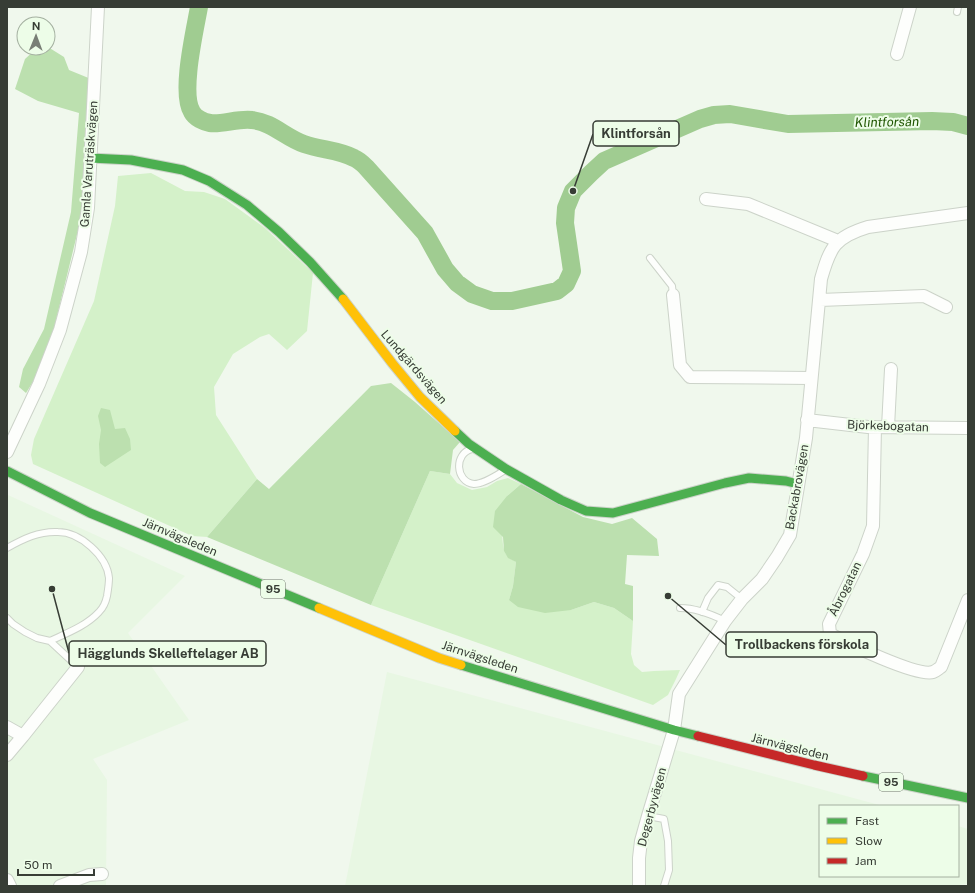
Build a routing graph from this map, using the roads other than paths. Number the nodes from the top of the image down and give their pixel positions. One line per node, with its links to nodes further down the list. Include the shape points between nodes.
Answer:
1 (98, 7): 4 (street, Gamla Varuträskvägen)
2 (910, 7): 3 (street)
3 (897, 54)
4 (90, 158): 18 (main road, Lundgärdsvägen, via 131,160 183,170 247,205 310,262 344,300 420,397); 19 (street, Gamla Varuträskvägen, via 88,208 81,252 60,330 39,384)
5 (706, 199): 7 (street, via 748,204)
6 (968, 213): 7 (street, via 868,227)
7 (838, 241): 10 (street, Backabrovägen, via 832,248 821,279)
8 (650, 258): 9 (lane, via 672,286)
9 (673, 296): 13 (street, via 680,365 690,377)
10 (820, 300): 11 (street, via 924,296); 13 (street, Backabrovägen)
11 (946, 307)
12 (891, 369): 16 (street)
13 (811, 378): 14 (street, Backabrovägen)
14 (807, 420): 15 (street, Björkebogatan); 22 (street, Backabrovägen)
15 (875, 427): 16 (street, Björkebogatan); 25 (street, Åbrogatan, via 873,526 863,554 829,624 830,634 848,644 906,667 933,672 941,667)
16 (888, 427): 17 (street, Björkebogatan)
17 (968, 428)
18 (475, 448): 20 (main road, Lundgärdsvägen); 20 (lane, via 462,454 459,461 461,476 467,482 484,482)
19 (7, 452)
20 (506, 469): 22 (main road, Lundgärdsvägen, via 586,511 613,513 749,478)
21 (7, 471): 33 (main road, Järnvägsleden / 95, via 90,513 439,658)
22 (798, 484): 24 (street, Backabrovägen, via 790,535 762,579)
23 (7, 548): 30 (lane, via 26,538 60,532 84,541 103,561 109,576 106,601 100,612 78,629)
24 (742, 599): 27 (lane, via 727,587 718,584); 29 (street, Backabrovägen)
25 (968, 600)
26 (680, 608): 27 (lane)
27 (702, 612): 29 (lane)
28 (7, 618): 30 (lane, via 25,632)
29 (725, 621): 33 (street, Backabrovägen, via 679,694)
30 (50, 641): 31 (lane)
31 (78, 667): 34 (street)
32 (7, 727): 34 (street)
33 (674, 730): 36 (main road, Järnvägsleden / 95, via 814,765); 37 (street, Degerbyvägen)
34 (22, 736): 35 (street)
35 (7, 755)
36 (968, 798)
37 (648, 816): 42 (street, Degerbyvägen, via 641,841); 43 (lane, via 664,819 669,870)
38 (102, 874): 41 (street, via 89,874)
39 (7, 880): 40 (street)
40 (10, 886)
41 (60, 886)
42 (639, 886)
43 (664, 886)

